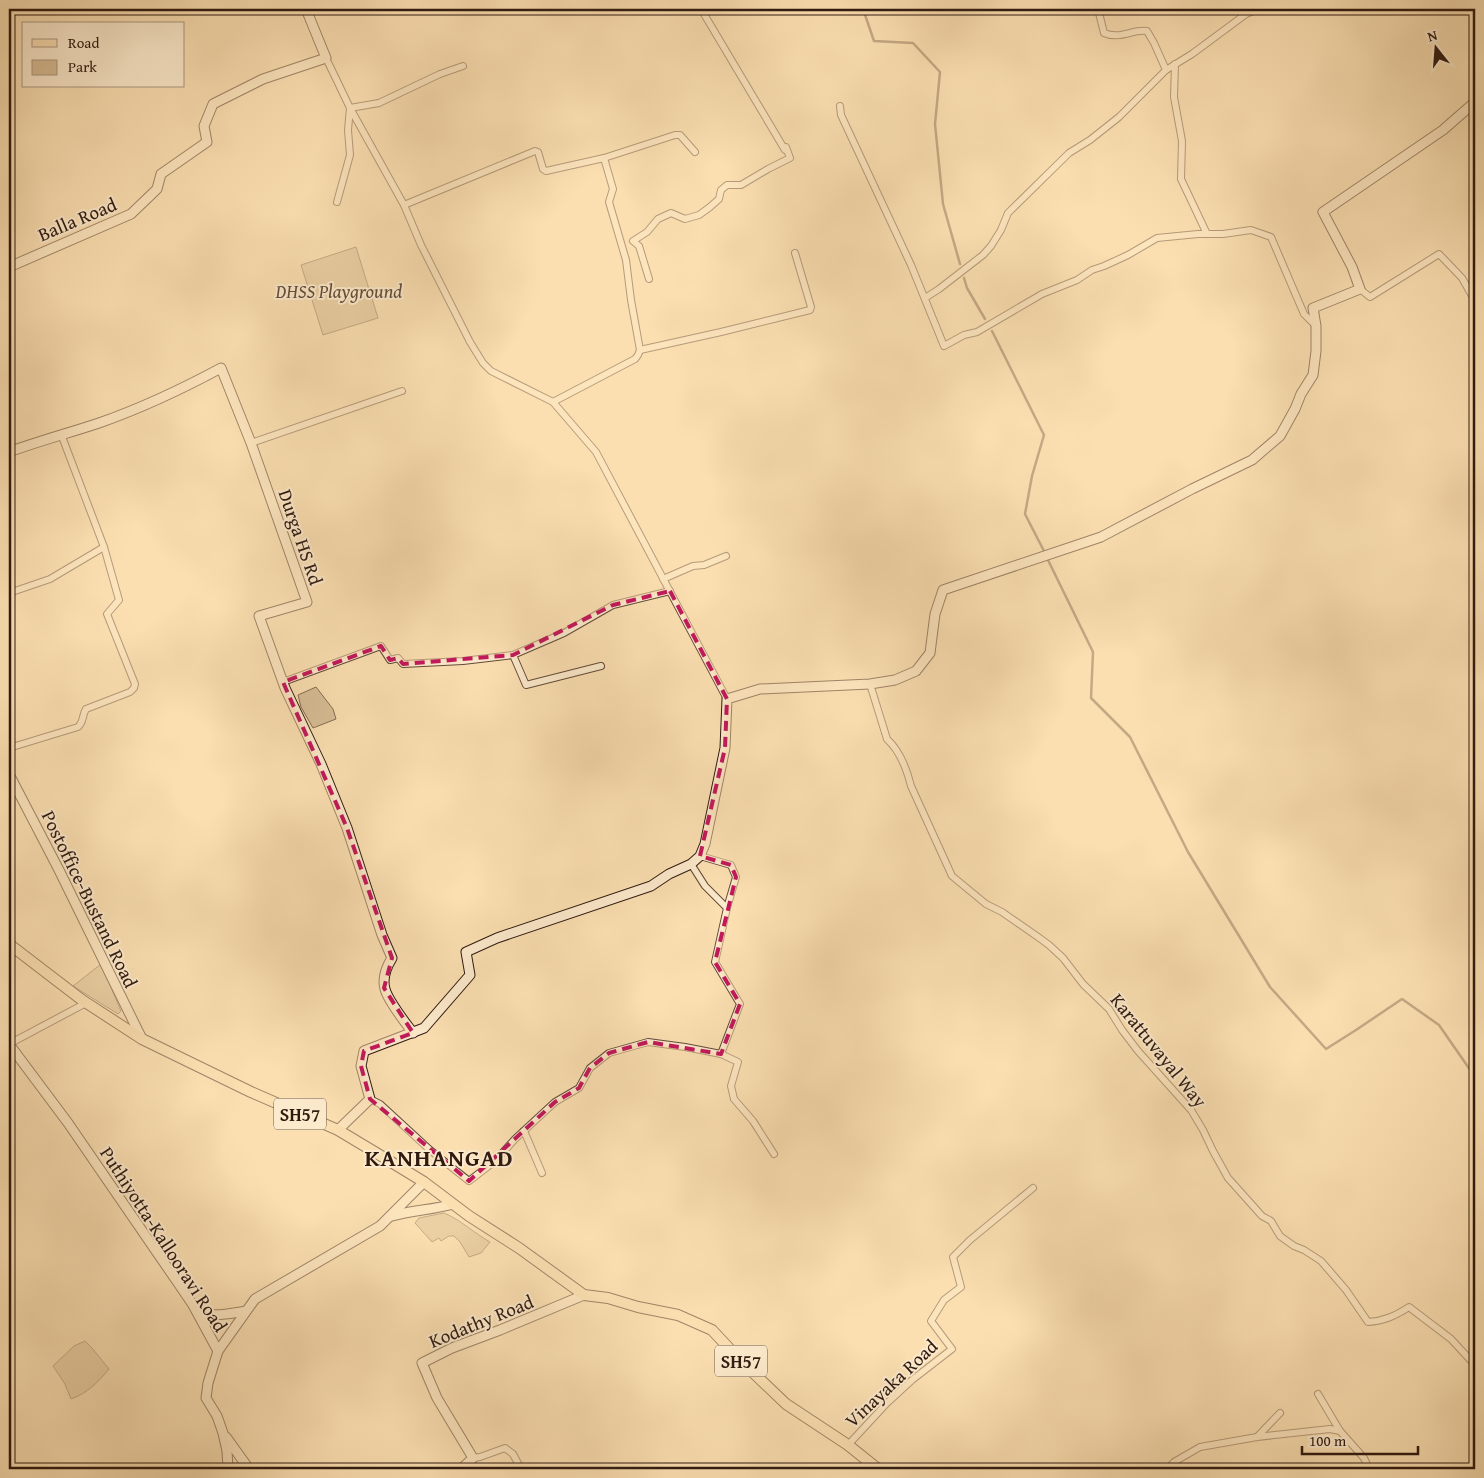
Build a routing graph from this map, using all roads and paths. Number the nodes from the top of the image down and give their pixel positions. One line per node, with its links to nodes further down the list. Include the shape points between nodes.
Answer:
1 (306, 9): 5 (street)
2 (701, 9): 19 (street, via 790,158 741,185 727,185 721,190 719,199 699,215 685,219 671,213 633,241 639,246)
3 (1098, 9): 8 (street, via 1104,33 1122,35 1147,31)
4 (1258, 9): 6 (street)
5 (326, 58): 11 (street); 18 (street, Balla Road, via 263,79 213,104 204,126 207,142 161,174 157,189 131,214)
6 (1175, 64): 8 (street); 16 (street, via 1174,97 1182,141 1181,179)
7 (463, 66): 11 (street, via 379,103)
8 (1166, 70): 21 (street, via 1119,117 1069,153 1008,213 1001,230 983,255)
9 (1475, 102): 20 (street, via 1444,130 1323,212)
10 (840, 106): 21 (street, via 841,115)
11 (350, 108): 14 (street, via 350,155); 15 (street)
12 (696, 152): 13 (street, via 675,134)
13 (604, 158): 15 (street, via 546,171 535,151); 24 (street, via 613,189 609,202 626,260)
14 (337, 202)
15 (404, 206): 26 (street, via 420,246 483,363 491,371)
16 (1207, 234): 21 (street, via 1157,238 944,346); 23 (street, via 1251,230 1271,237 1304,314)
17 (794, 253): 24 (street, via 812,307 810,310)
18 (9, 266)
19 (649, 279)
20 (1360, 289): 22 (street, via 1370,297 1439,254 1462,278); 23 (street, via 1313,308)
21 (925, 298)
22 (1475, 301)
23 (1316, 326): 38 (street, via 1313,375 1280,436 1252,460 1101,537 943,590 935,614 930,654 916,671 895,680)
24 (640, 350): 26 (street, via 635,359)
25 (402, 391): 28 (street)
26 (553, 402): 32 (street, via 596,452)
27 (61, 434): 28 (street, Durga HS Rd, via 144,406 221,368); 29 (street, Durga HS Rd); 30 (street)
28 (251, 443): 37 (street, Durga HS Rd, via 306,602 259,616)
29 (9, 452)
30 (104, 547): 34 (street, via 50,579); 40 (street, via 119,600 107,614 134,678 134,688 86,709 78,727)
31 (726, 556): 32 (street)
32 (663, 579): 33 (street)
33 (670, 591): 35 (street, via 613,605 564,633); 39 (street)
34 (9, 593)
35 (513, 655): 36 (street, via 526,685); 37 (street, via 403,664 398,658 390,660 381,646)
36 (602, 666)
37 (283, 682): 47 (street, Durga HS Rd, via 322,764 392,958 386,969 384,988)
38 (870, 684): 39 (street, via 760,689); 64 (street, Karattuvayal Way, via 887,739 907,772 952,876 986,904 1050,945 1063,958 1109,1009 1138,1051 1191,1110 1228,1178 1262,1216 1271,1221 1280,1236 1320,1261 1368,1322 1392,1318 1409,1307 1451,1339)
39 (727, 699): 42 (street, via 725,748)
40 (9, 748)
41 (9, 774): 48 (street, Postoffice-Bustand Road)
42 (700, 856): 43 (street); 44 (street, via 731,865 736,877)
43 (691, 864): 44 (street, via 705,886); 47 (street, via 651,886 497,938 466,952 470,976 424,1028)
44 (727, 908): 50 (street, via 715,962 740,1004)
45 (9, 944): 46 (main road, SH57)
46 (86, 1003): 48 (main road, SH57); 49 (street)
47 (413, 1033): 51 (street, via 364,1051 360,1066)
48 (142, 1039): 52 (main road, SH57)
49 (9, 1044): 61 (street, Puthiyotta-Kallooravi Road, via 68,1123)
50 (721, 1054): 53 (street, via 648,1042 609,1053 590,1068 579,1088 554,1102); 54 (street, via 738,1062 731,1086 734,1099)
51 (370, 1099): 52 (street); 53 (street, via 380,1104 469,1181 495,1161)
52 (338, 1130): 56 (main road, SH57)
53 (524, 1131): 55 (street)
54 (774, 1154)
55 (542, 1173)
56 (424, 1182): 58 (main road, SH57); 59 (street)
57 (1033, 1188): 70 (street, Vinayaka Road, via 952,1258 961,1287 944,1300 931,1321 952,1349 887,1403)
58 (453, 1204): 59 (street); 60 (main road, SH57)
59 (389, 1217): 62 (street, via 380,1226 255,1299)
60 (584, 1296): 70 (main road, SH57, via 608,1298 678,1315 712,1330 786,1404); 71 (street, Kodathy Road, via 422,1363 437,1398)
61 (195, 1310): 62 (street, via 212,1315); 63 (street, Puthiyotta-Kallooravi Road)
62 (246, 1311): 63 (street)
63 (218, 1351): 68 (street, Puthiyotta-Kallooravi Road, via 206,1398)
64 (1475, 1365)
65 (1318, 1394): 67 (street)
66 (1280, 1413): 69 (street)
67 (1340, 1431): 69 (street, via 1330,1429); 78 (street, via 1364,1458)
68 (223, 1433): 72 (street, Puthiyotta-Kallooravi Road); 73 (street)
69 (1257, 1437): 77 (street, via 1200,1447)
70 (848, 1445): 76 (main road, SH57)
71 (473, 1458): 74 (street); 75 (street, via 505,1448)
72 (228, 1469)
73 (249, 1469)
74 (461, 1469)
75 (521, 1469)
76 (878, 1469)
77 (1167, 1469)
78 (1368, 1469)

